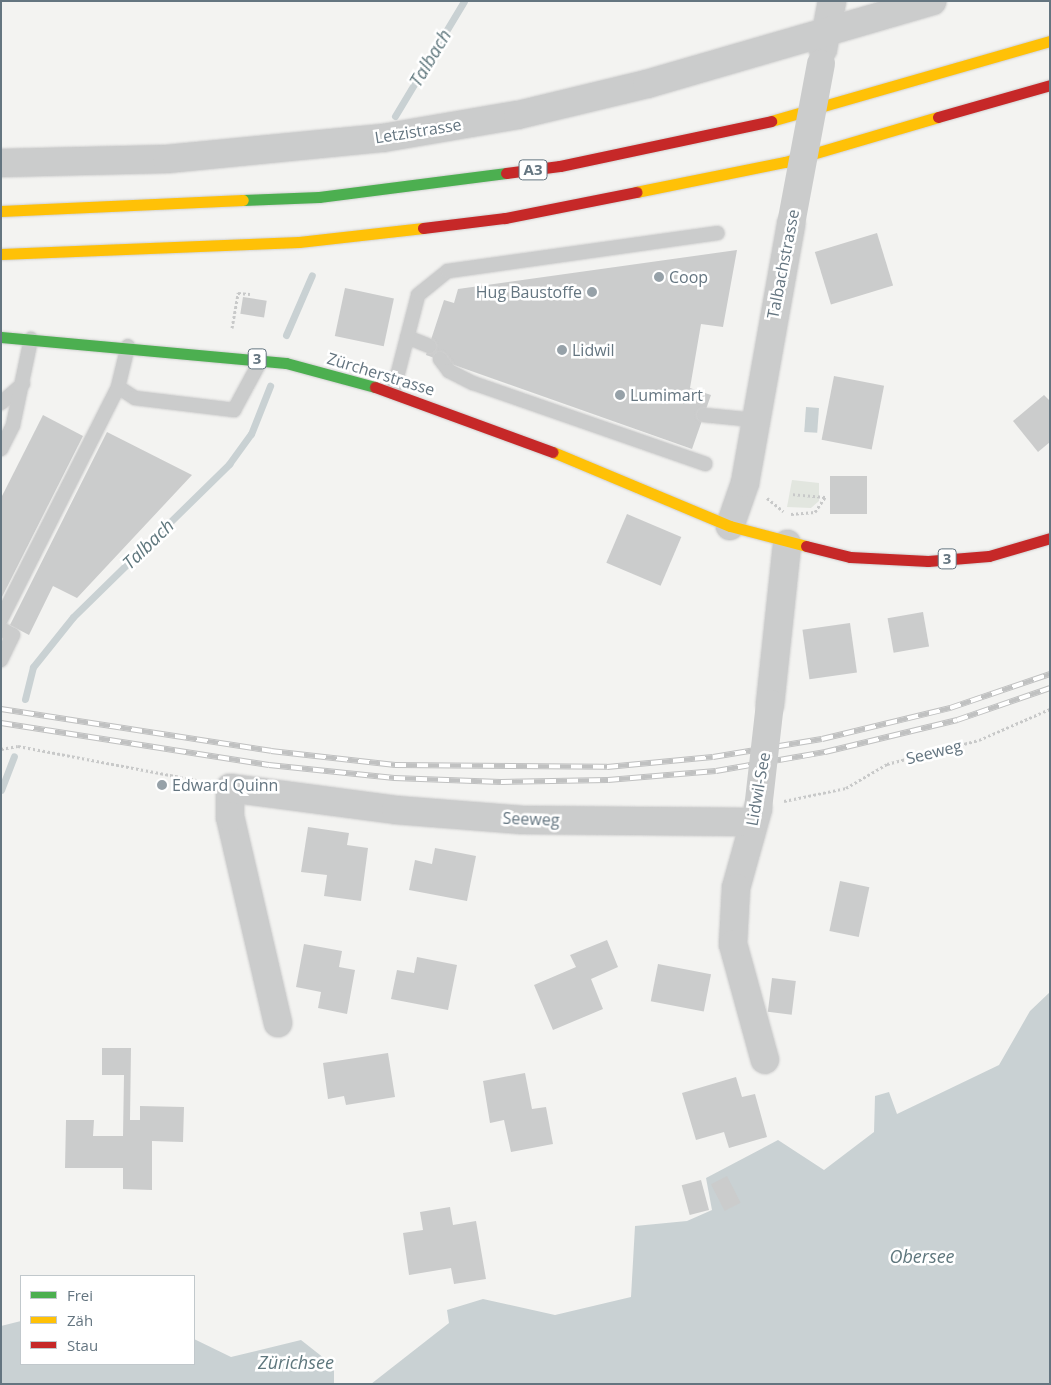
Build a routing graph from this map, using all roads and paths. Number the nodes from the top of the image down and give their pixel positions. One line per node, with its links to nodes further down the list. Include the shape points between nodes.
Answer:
1 (832, 1): 3 (street, Talbachstrasse)
2 (932, 1): 3 (street)
3 (824, 33): 6 (street, Letzistrasse, via 518,115 384,138 167,159); 24 (street, Talbachstrasse, bridge)
4 (1050, 41): 7 (main road, A3, via 795,116 560,166 318,197 119,210)
5 (1050, 85): 9 (main road, via 785,162 505,218 299,242)
6 (1, 163)
7 (1, 211)
8 (717, 233): 13 (lane, via 448,271 418,295)
9 (1, 254)
10 (250, 294): 11 (path, via 238,293)
11 (232, 328)
12 (1, 337): 14 (main road, Zürcherstrasse / 3)
13 (407, 337): 16 (lane); 21 (lane)
14 (30, 339): 15 (main road, Zürcherstrasse / 3); 19 (lane)
15 (128, 346): 18 (main road, Zürcherstrasse / 3); 20 (lane)
16 (429, 346)
17 (440, 359): 26 (lane, via 449,371 474,383)
18 (261, 360): 20 (lane, via 234,410 135,398); 21 (main road, Zürcherstrasse / 3)
19 (23, 384): 22 (lane); 25 (lane)
20 (118, 387): 32 (lane)
21 (393, 392): 29 (main road, Zürcherstrasse / 3, via 502,431)
22 (1, 403)
23 (704, 415): 24 (lane)
24 (755, 420): 29 (street, Talbachstrasse, via 745,484)
25 (1, 449)
26 (705, 464)
27 (764, 493): 28 (path, via 787,513 815,512 825,502 825,497)
28 (792, 494)
29 (730, 526): 31 (main road, 3)
30 (1050, 538): 31 (main road, 3, via 989,556 928,561 873,560)
31 (787, 544): 38 (street, Lidwil-See, bridge)
32 (1, 619)
33 (1, 629): 34 (lane, via 13,635)
34 (1, 660)
35 (1050, 709): 38 (path, Seeweg, via 979,740 887,764 846,788 780,802 770,814)
36 (1, 749): 37 (path, via 18,746 67,754)
37 (230, 788): 38 (street, Seeweg, via 396,810 523,820); 39 (street, via 230,817)
38 (755, 815): 40 (street, Lidwil-See, via 736,888 733,944)
39 (278, 1023)
40 (765, 1060)

